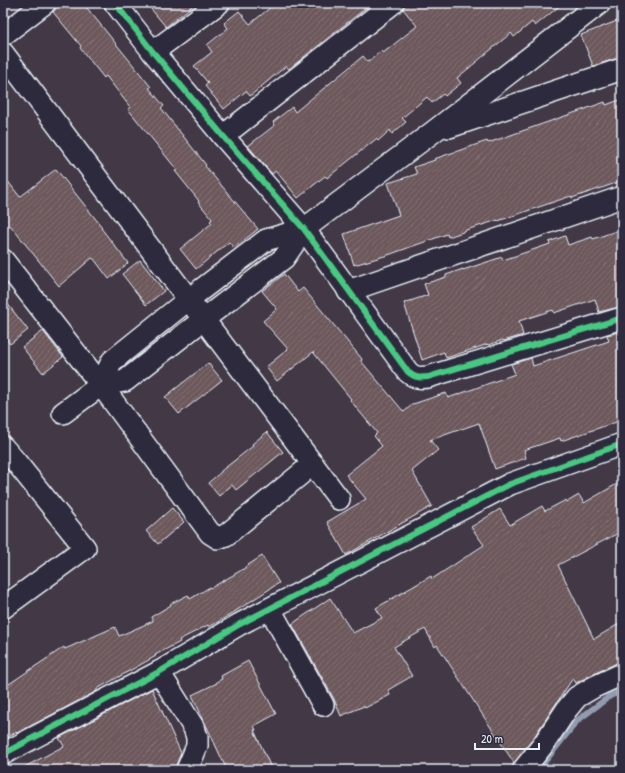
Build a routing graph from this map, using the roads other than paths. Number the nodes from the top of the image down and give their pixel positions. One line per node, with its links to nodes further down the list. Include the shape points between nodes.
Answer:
1 (46, 3): 6 (street)
2 (115, 3): 7 (street)
3 (218, 3): 7 (street)
4 (393, 3): 11 (street)
5 (600, 3): 10 (street)
6 (3, 35)
7 (154, 52): 11 (street)
8 (3, 53): 16 (street)
9 (622, 69): 10 (street)
10 (433, 132): 13 (street)
11 (223, 136): 13 (street)
12 (622, 197): 15 (street)
13 (304, 230): 15 (street); 16 (street, via 266,240); 17 (street, via 284,258)
14 (3, 260): 19 (street)
15 (348, 291): 18 (street, via 408,372 417,378 428,377)
16 (189, 299): 17 (street); 19 (street, via 112,361)
17 (204, 318): 19 (street, via 125,381); 23 (street)
18 (622, 318)
19 (101, 385): 20 (street); 23 (street, via 210,533 218,538 226,535)
20 (63, 413)
21 (622, 444): 26 (street, via 510,484)
22 (7, 460): 25 (street, via 85,548)
23 (313, 464): 24 (street)
24 (339, 499)
25 (3, 608)
26 (270, 609): 27 (street); 29 (street)
27 (159, 672): 30 (street); 31 (street, via 197,737 197,746)
28 (622, 674): 32 (street, via 577,697)
29 (323, 705)
30 (3, 754)
31 (187, 770)
32 (523, 770)

